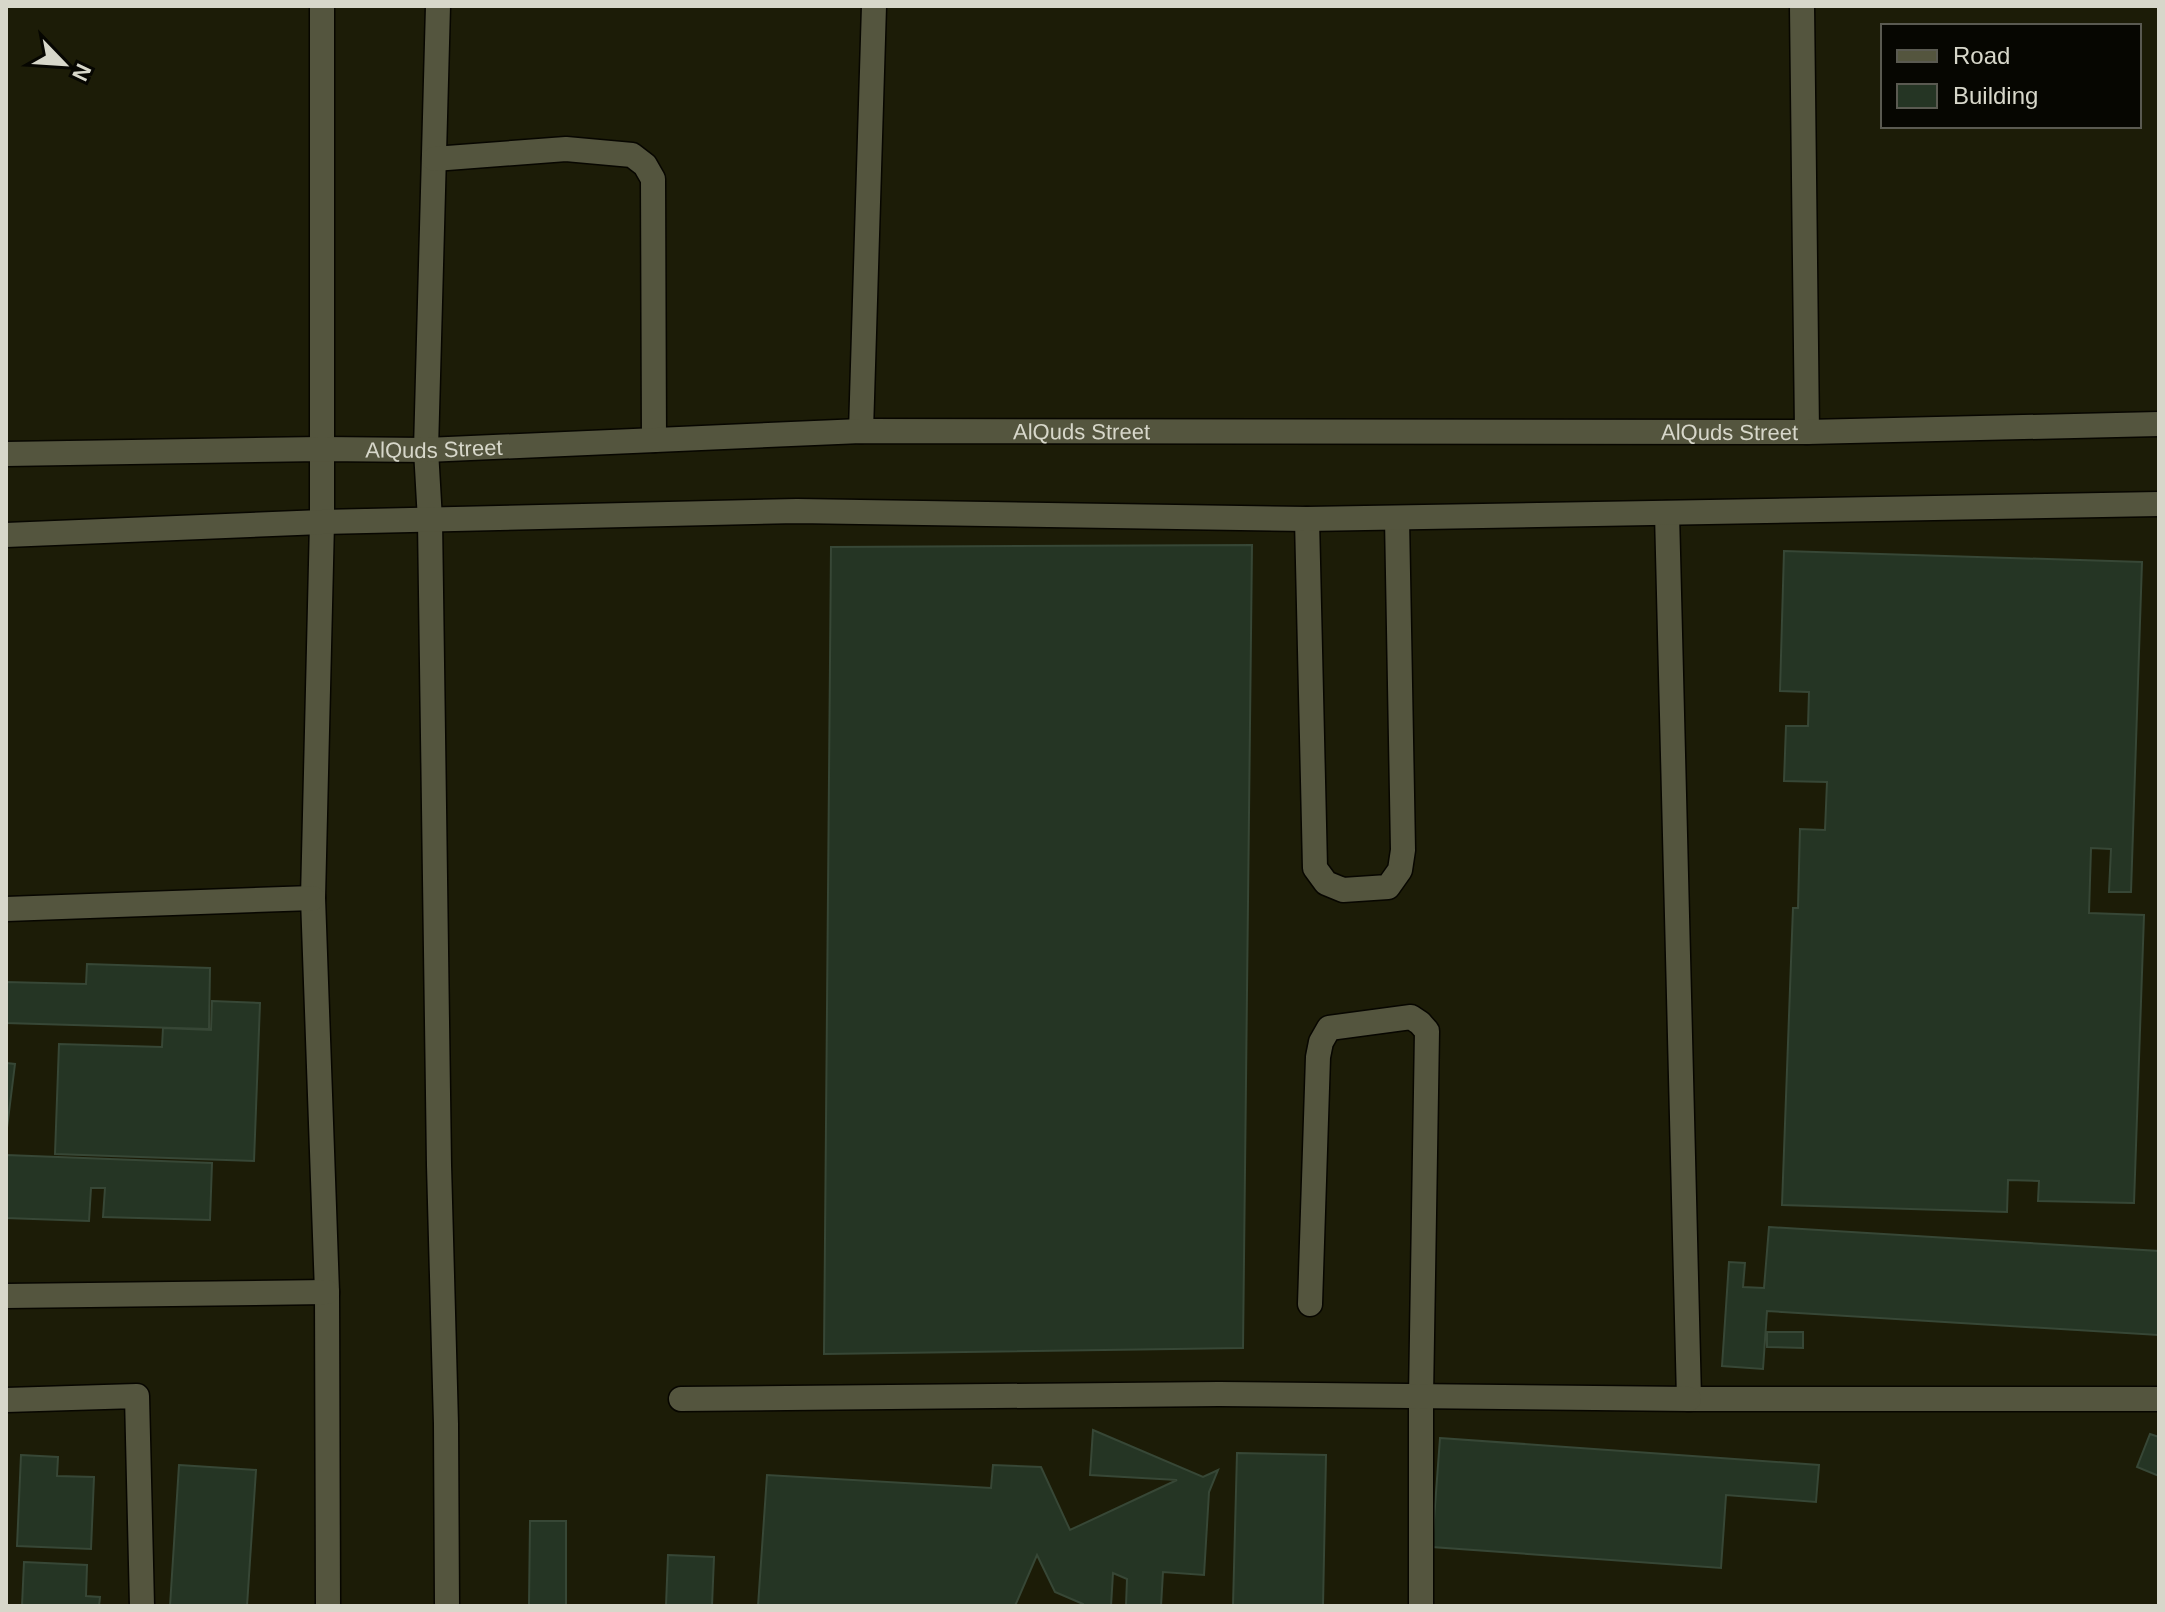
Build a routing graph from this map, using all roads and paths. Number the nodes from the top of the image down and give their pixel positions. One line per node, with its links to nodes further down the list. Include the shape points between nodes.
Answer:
1 (322, 6): 10 (street)
2 (438, 6): 5 (street)
3 (874, 6): 7 (street)
4 (1802, 6): 8 (street)
5 (434, 159): 9 (street, via 566,149 632,155 645,165 653,179); 11 (street)
6 (2159, 424): 8 (street, AlQuds Street)
7 (861, 431): 8 (street, AlQuds Street); 9 (street, AlQuds Street)
8 (1807, 432)
9 (654, 440): 11 (street, AlQuds Street)
10 (321, 449): 11 (street, AlQuds Street); 12 (street, AlQuds Street); 18 (street)
11 (426, 450): 17 (street)
12 (6, 454)
13 (2159, 504): 14 (street)
14 (1667, 513): 15 (street); 27 (street)
15 (1397, 518): 16 (street); 16 (street, via 1403,850 1400,870 1388,887 1343,890 1326,883 1315,868)
16 (1307, 519): 17 (street, via 797,511)
17 (430, 520): 18 (street); 32 (street)
18 (322, 522): 19 (street); 20 (street)
19 (6, 535)
20 (313, 898): 21 (street); 22 (street)
21 (6, 909)
22 (327, 1292): 23 (street); 31 (street)
23 (6, 1296)
24 (1310, 1304): 25 (street, via 1321,1042 1329,1028 1411,1017 1427,1031)
25 (1421, 1397): 26 (street); 27 (street); 33 (street)
26 (681, 1399)
27 (1689, 1399): 28 (street)
28 (2159, 1399)
29 (6, 1400): 30 (street, via 137,1396)
30 (142, 1606)
31 (328, 1606)
32 (447, 1606)
33 (1421, 1606)

